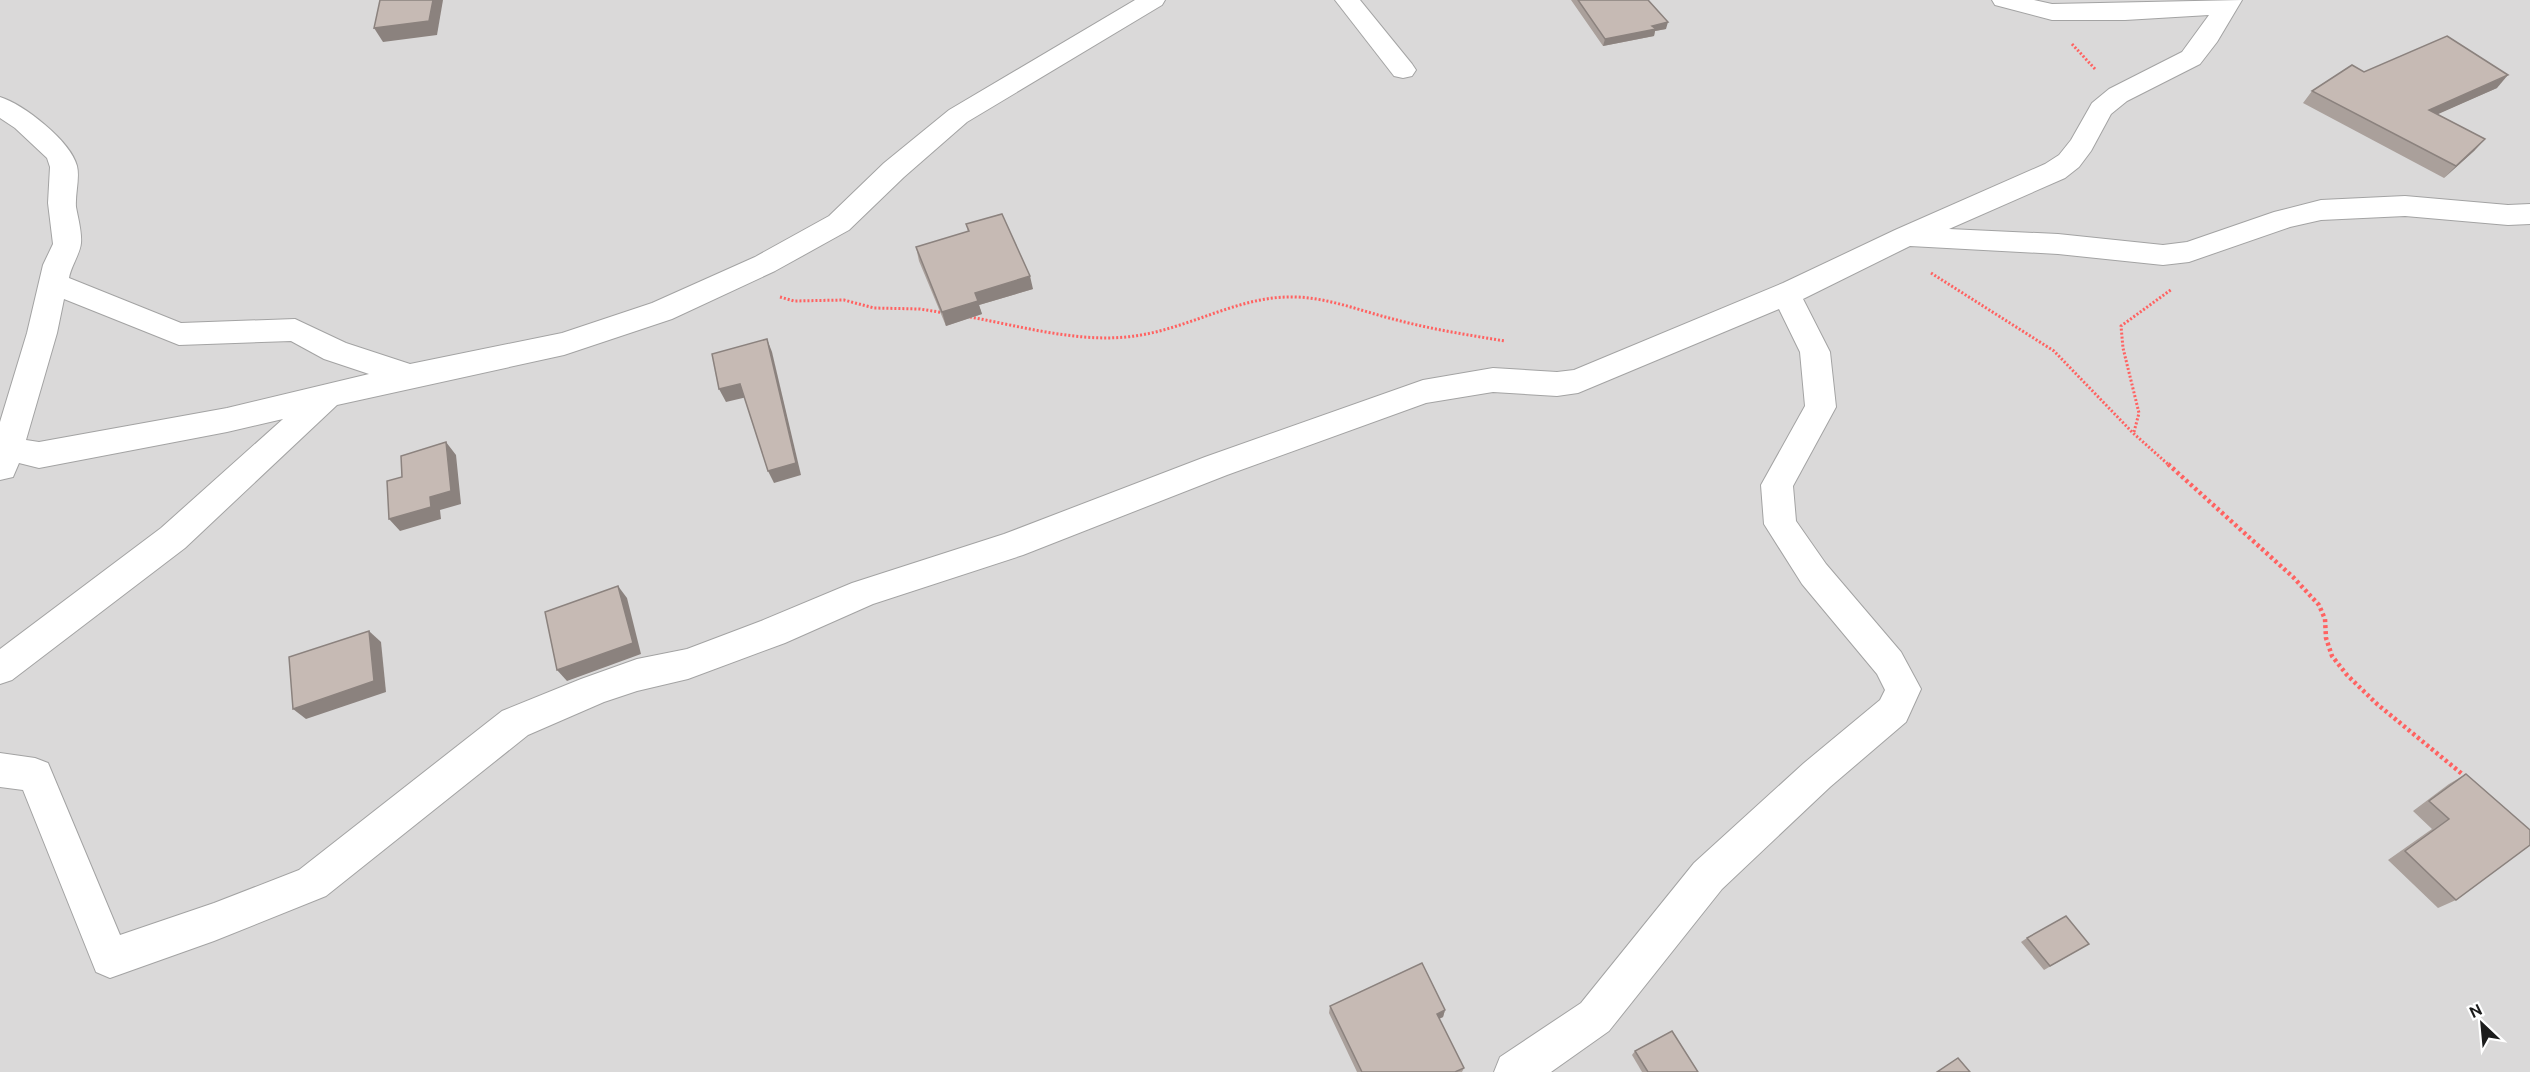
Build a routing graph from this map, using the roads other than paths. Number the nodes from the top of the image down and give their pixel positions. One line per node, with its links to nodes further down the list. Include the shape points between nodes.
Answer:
1 (1154, 0): 11 (street, via 958,116 839,223 765,264 662,311 564,344)
2 (1347, 0): 5 (street)
3 (2004, 0): 4 (street, via 2059,12 2125,12)
4 (2228, 3): 8 (street, via 2191,58 2118,95 2101,109 2082,145 2055,171)
5 (1403, 70)
6 (0, 106): 9 (street, via 58,154 64,167 62,203 67,244)
7 (2530, 214): 8 (street, via 2405,206 2321,210 2200,248 2163,255 2058,244)
8 (1897, 241): 10 (street)
9 (53, 283): 11 (street, via 179,334 295,330 336,351); 13 (street, via 42,333)
10 (1786, 294): 15 (street, via 1578,381 1557,384 1493,380 1423,392 1375,407 1011,545 864,593 688,664 594,690 514,723 312,884 110,958 35,775); 16 (street, via 1815,352 1821,407 1777,485 1780,524 1814,574 1889,663 1903,689 1893,711 1708,876 1595,1017)
11 (410, 376): 12 (street)
12 (329, 396): 13 (street, via 227,420 39,455); 14 (street, via 173,538)
13 (3, 458)
14 (0, 669)
15 (0, 770)
16 (1515, 1072)

